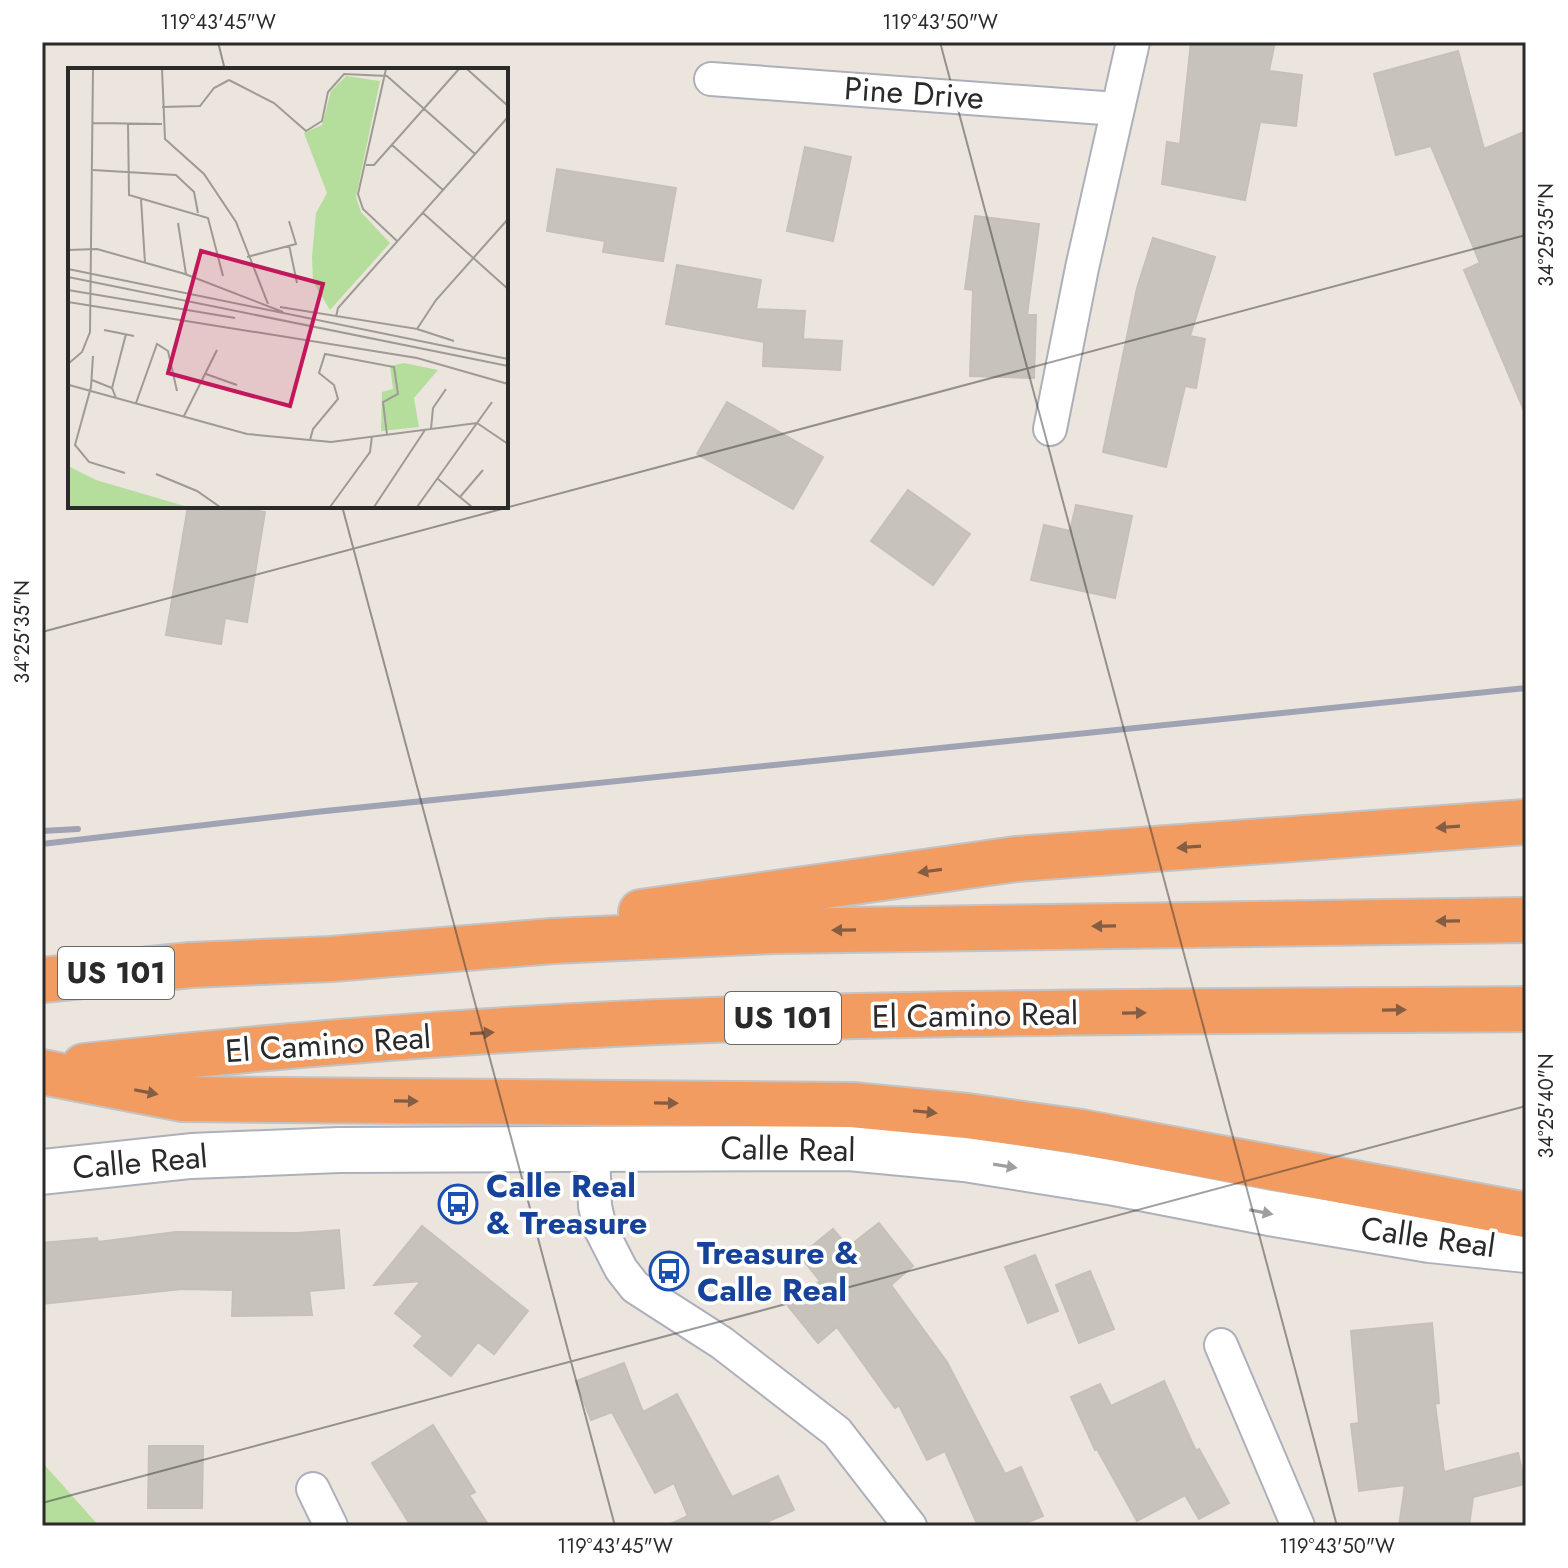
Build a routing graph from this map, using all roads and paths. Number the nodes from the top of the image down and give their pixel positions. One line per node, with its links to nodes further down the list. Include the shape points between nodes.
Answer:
1 (1133, 42): 3 (street)
2 (711, 79): 3 (street, Pine Drive)
3 (1117, 109): 4 (street)
4 (1050, 429)
5 (1526, 822): 7 (highway, one-way to 7, via 1016,859 645,912)
6 (1526, 920): 7 (highway, US 101, one-way to 7, via 775,931)
7 (191, 965): 8 (highway, US 101)
8 (42, 980)
9 (1526, 1009): 10 (highway, El Camino Real / US 101, one-way to 9, via 379,1039 813,1017)
10 (42, 1072): 13 (highway, one-way to 13, via 182,1099 852,1105 967,1116 1081,1132)
11 (593, 1149): 12 (street, Calle Real, via 219,1155); 14 (street, Calle Real, one-way to 14, via 849,1148 965,1159 1430,1240); 18 (street, via 600,1228 635,1287 722,1343 837,1432)
12 (42, 1172)
13 (1526, 1215)
14 (1526, 1250)
15 (1221, 1345): 19 (street)
16 (313, 1489): 17 (street)
17 (331, 1526)
18 (910, 1526)
19 (1298, 1526)

